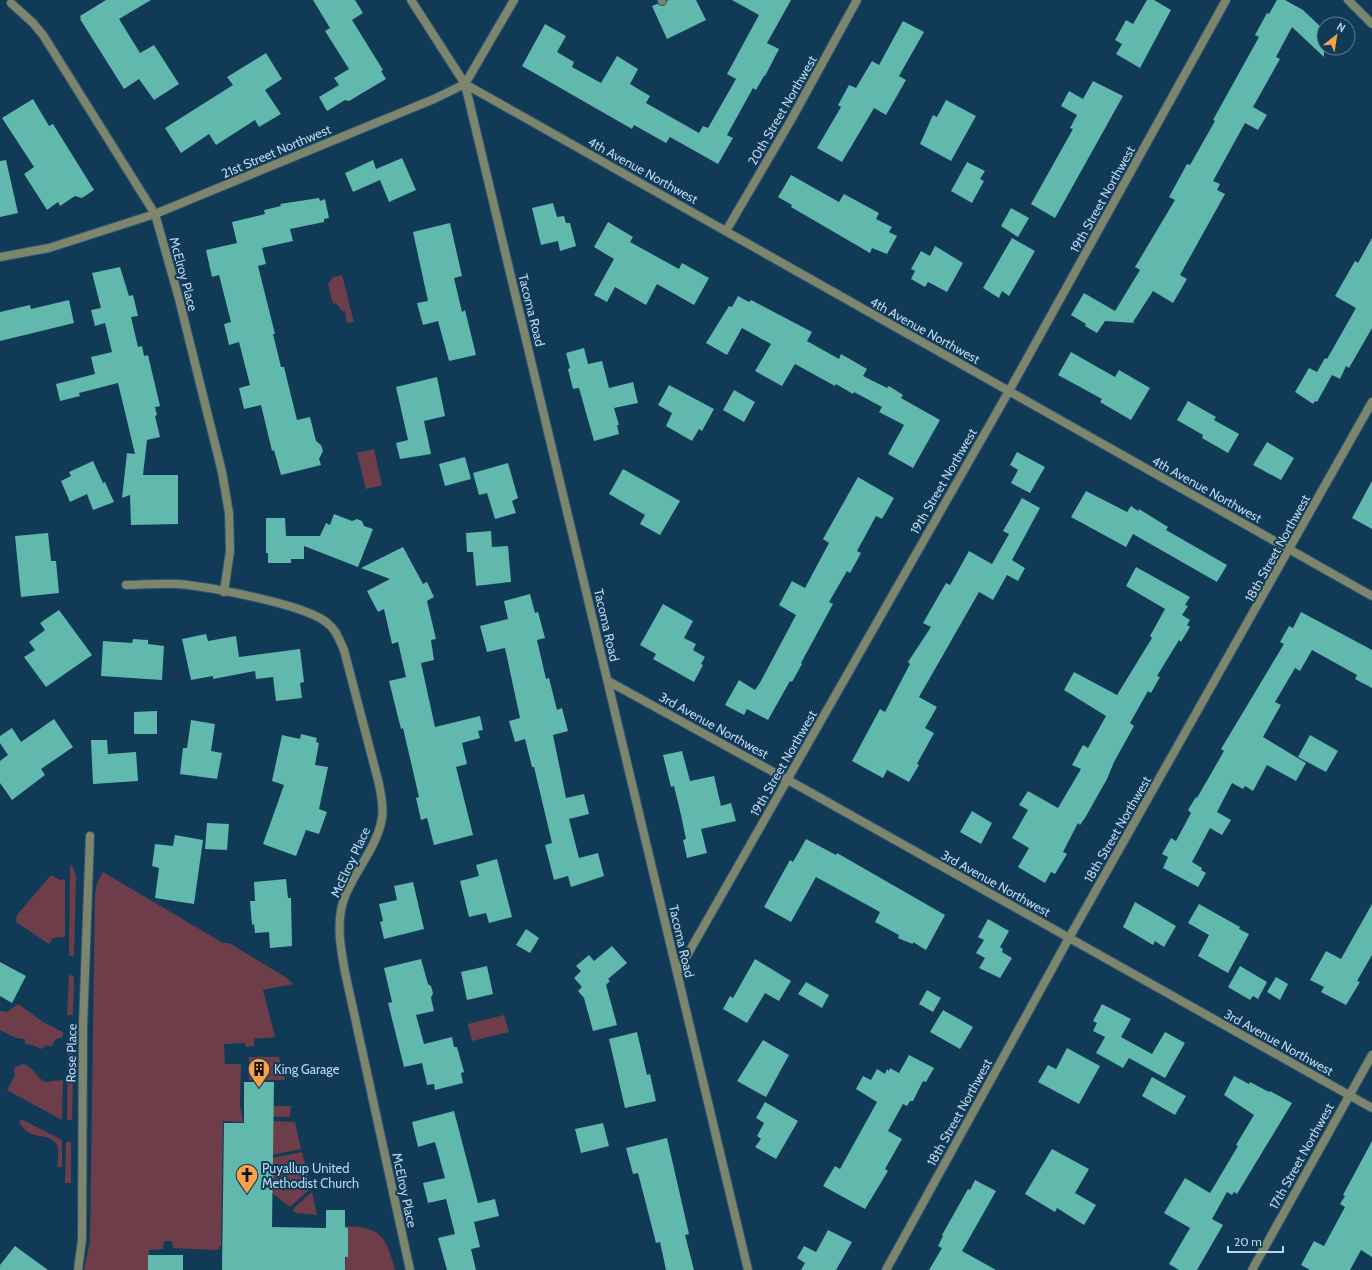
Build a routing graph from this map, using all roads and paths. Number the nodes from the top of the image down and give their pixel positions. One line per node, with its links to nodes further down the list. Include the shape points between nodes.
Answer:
1 (411, 0): 8 (street, Tacoma Road)
2 (514, 0): 8 (street)
3 (857, 0): 10 (street, 20th Street Northwest)
4 (1226, 0): 12 (street, 19th Street Northwest)
5 (1348, 0): 7 (street)
6 (12, 3): 9 (street, McElroy Place, via 43,35)
7 (1372, 24)
8 (466, 84): 9 (street, 21st Street Northwest); 10 (street, 4th Avenue Northwest); 18 (street, Tacoma Road)
9 (155, 214): 11 (street, 21st Street Northwest, via 50,248); 16 (street, McElroy Place, via 222,472 229,513 230,551)
10 (726, 231): 12 (street, 4th Avenue Northwest)
11 (0, 257)
12 (1009, 391): 14 (street, 4th Avenue Northwest); 19 (street, 19th Street Northwest)
13 (1372, 402): 14 (street, 18th Street Northwest)
14 (1290, 550): 17 (street, 4th Avenue Northwest); 21 (street, 18th Street Northwest)
15 (126, 585): 16 (street, McElroy Place, via 178,584)
16 (224, 592): 27 (street, McElroy Place, via 272,602 315,615 327,622 337,633 344,650 379,784 382,818 375,839 343,902 339,934)
17 (1372, 596)
18 (608, 681): 19 (street, 3rd Avenue Northwest); 22 (street, Tacoma Road)
19 (788, 779): 21 (street, 3rd Avenue Northwest); 22 (street, 19th Street Northwest)
20 (90, 836): 26 (street, Rose Place, via 84,1018 82,1239)
21 (1069, 938): 24 (street, 3rd Avenue Northwest); 29 (street, 18th Street Northwest)
22 (677, 973): 28 (street, Tacoma Road)
23 (1372, 1055): 24 (street, 17th Street Northwest)
24 (1349, 1095): 25 (street, 3rd Avenue Northwest); 30 (street, 17th Street Northwest)
25 (1372, 1108)
26 (78, 1270)
27 (410, 1270)
28 (748, 1270)
29 (886, 1270)
30 (1252, 1270)

